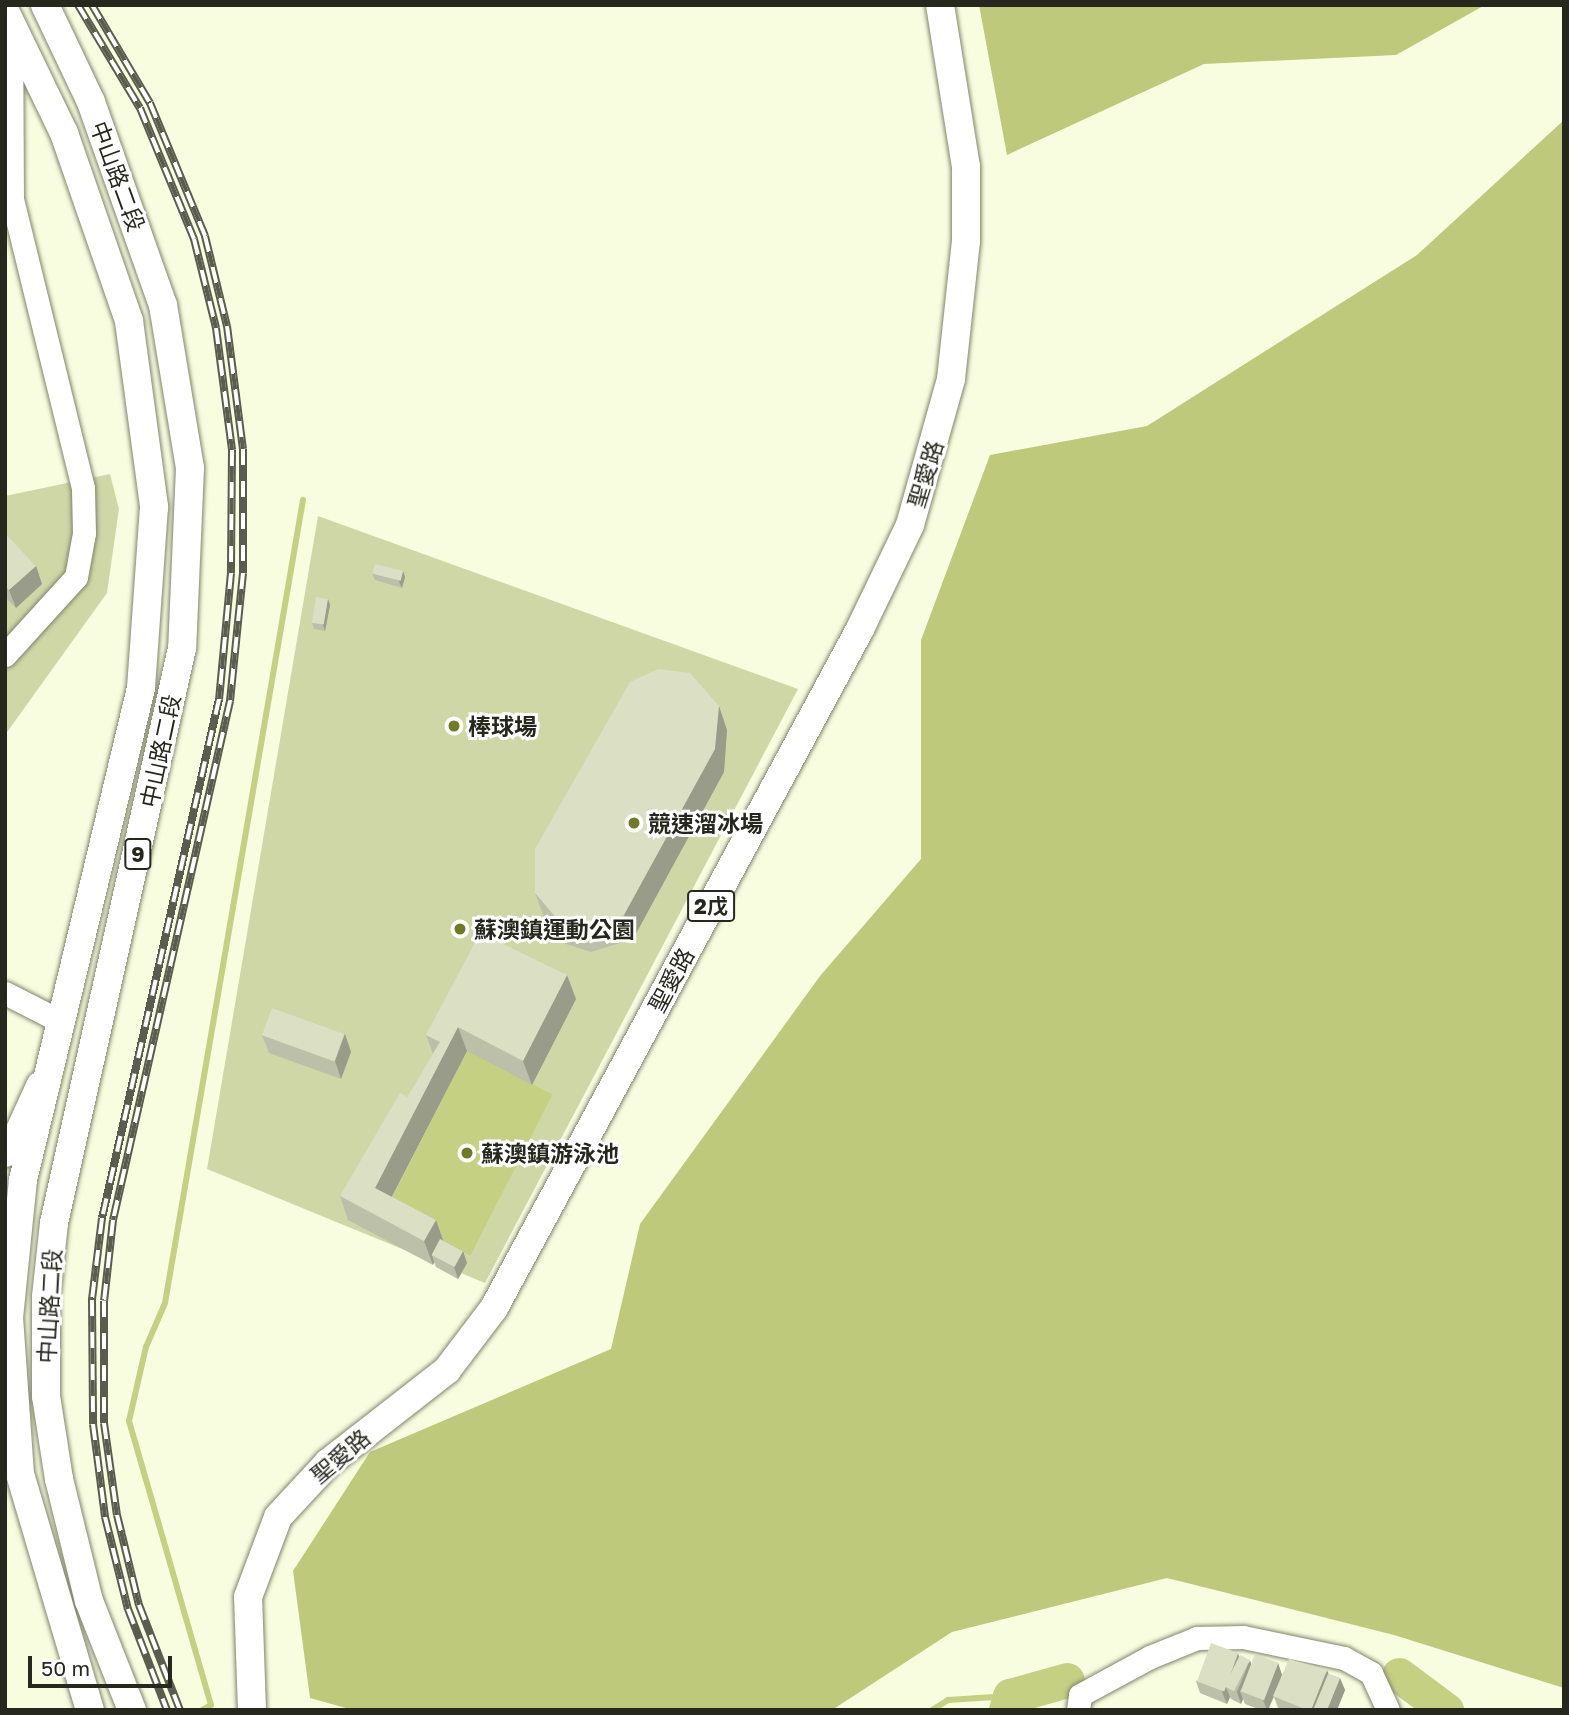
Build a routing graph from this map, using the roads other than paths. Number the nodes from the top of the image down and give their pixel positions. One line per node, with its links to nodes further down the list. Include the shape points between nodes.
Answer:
1 (34, 5): 4 (main road)
2 (45, 5): 10 (main road, 中山路二段 / 9, via 91,102 163,305 190,468 182,648 54,1223 46,1297 46,1395 61,1490 89,1601)
3 (940, 5): 11 (main road, 聖愛路 / 2戊, via 966,167 966,241 951,379 910,525 860,629 494,1308 447,1370 328,1464 278,1517 248,1597)
4 (8, 16): 5 (street, via 12,200 83,488 84,533 76,577); 7 (main road, 中山路二段 / 9, via 64,133 129,321 154,507 141,688)
5 (5, 655)
6 (5, 993): 7 (street)
7 (59, 1033): 8 (street); 9 (main road, 中山路二段 / 9, via 23,1180 9,1317 13,1406 20,1474)
8 (5, 1155)
9 (90, 1710)
10 (132, 1710)
11 (252, 1710)
12 (1078, 1710): 13 (street, via 1080,1695 1150,1657 1197,1639 1243,1637 1344,1658 1371,1673)
13 (1388, 1710)

